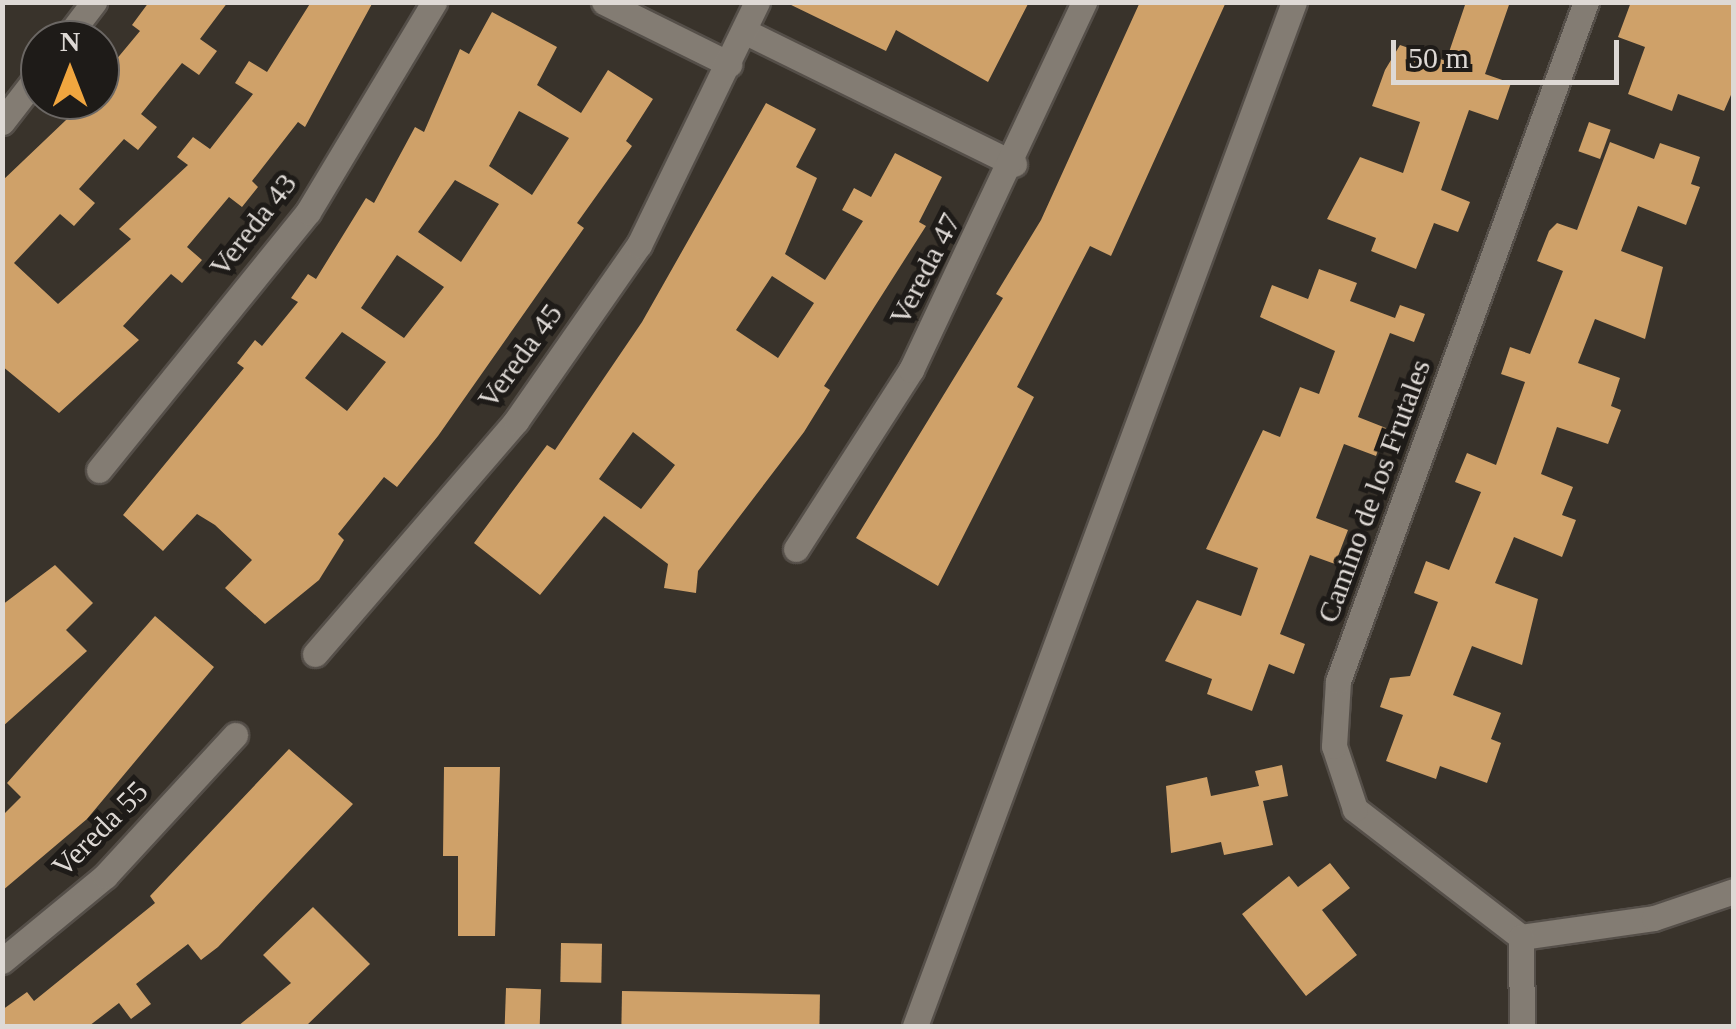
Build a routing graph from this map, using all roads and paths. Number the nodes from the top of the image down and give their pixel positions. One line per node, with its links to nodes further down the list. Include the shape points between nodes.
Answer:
1 (434, 2): 12 (street, Vereda 43, via 308,212)
2 (604, 2): 8 (street)
3 (757, 2): 7 (street, Vereda 45)
4 (1084, 2): 11 (street, Vereda 47)
5 (1294, 2): 19 (street)
6 (1586, 2): 17 (street, Camino de los Frutales, via 1338,681 1334,746 1354,808)
7 (744, 31): 8 (street, Vereda 45); 11 (street)
8 (729, 64): 14 (street, Vereda 45, via 628,261 516,421)
9 (20, 99): 10 (street)
10 (2, 122)
11 (1014, 164): 13 (street, Vereda 47, via 911,370)
12 (100, 470)
13 (796, 549)
14 (316, 654)
15 (236, 736): 18 (street, Vereda 55, via 105,876)
16 (1734, 891): 17 (street, via 1654,918)
17 (1521, 938): 20 (street)
18 (2, 962)
19 (915, 1026)
20 (1522, 1026)

